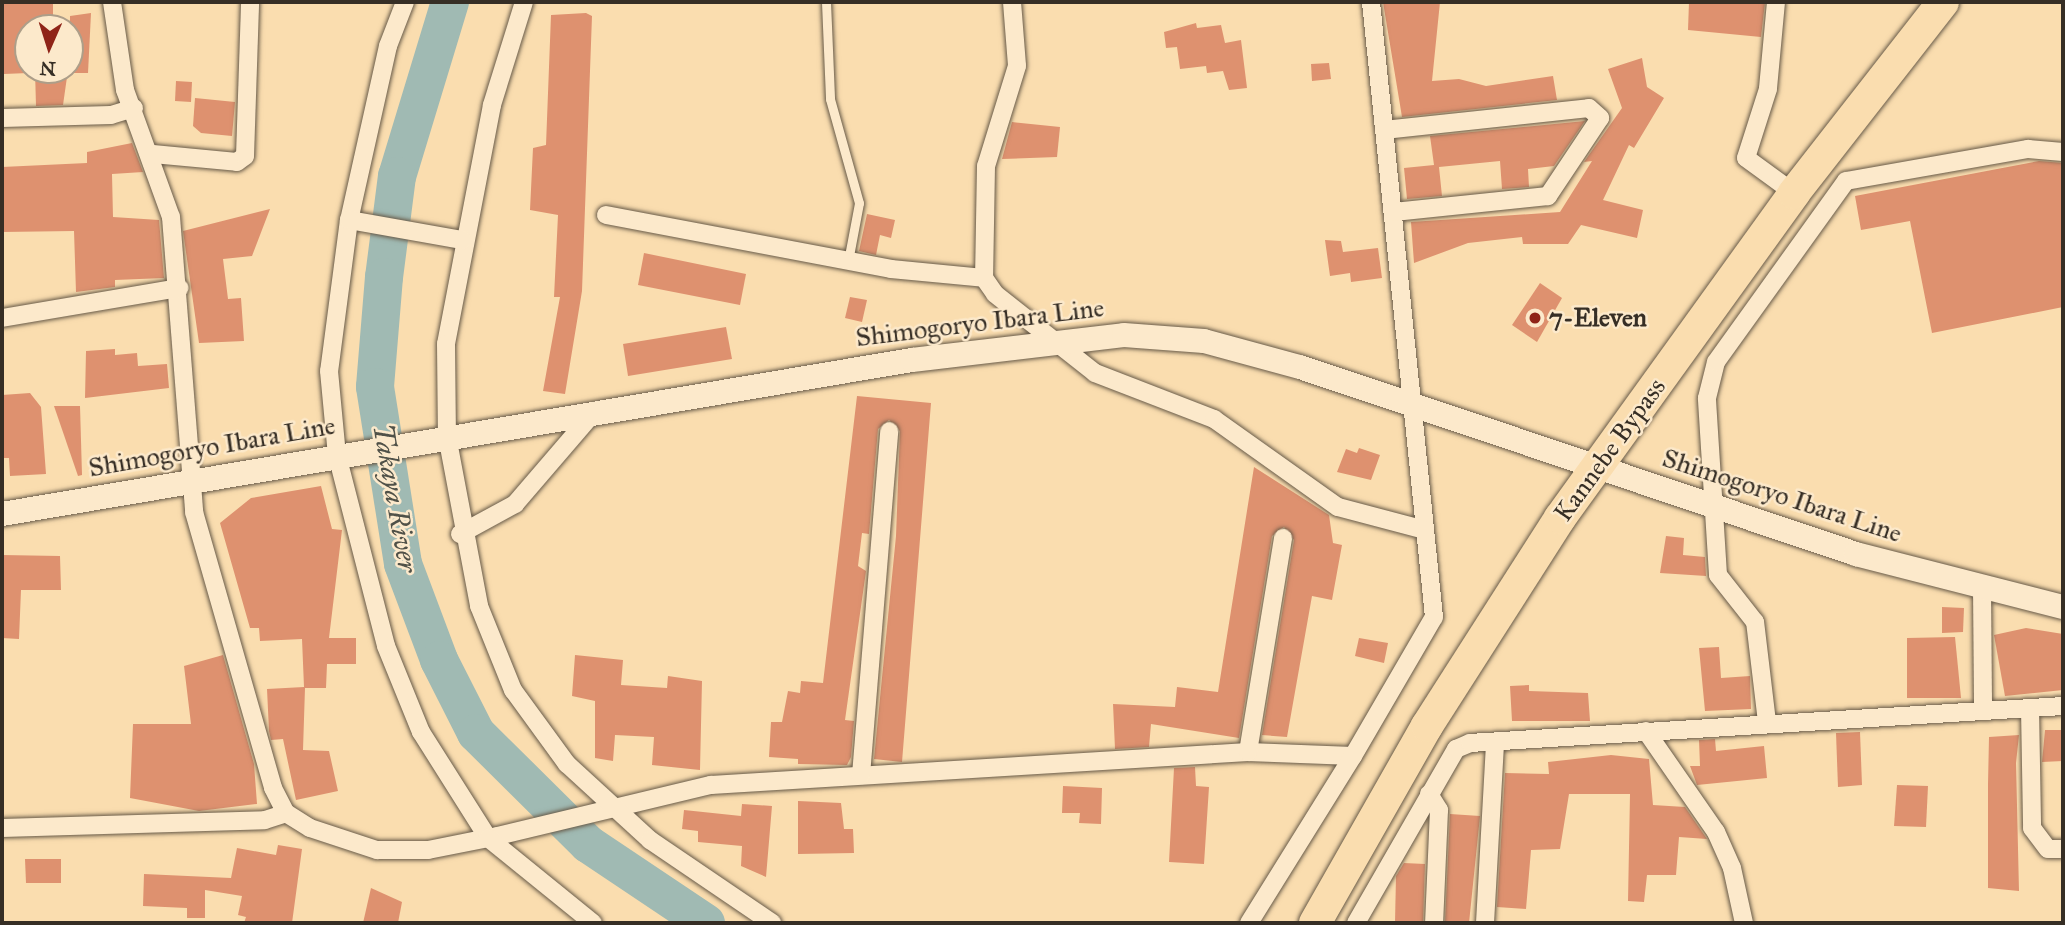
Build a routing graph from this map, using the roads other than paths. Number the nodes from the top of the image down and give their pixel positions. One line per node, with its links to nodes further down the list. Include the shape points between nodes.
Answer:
1 (112, 2): 10 (street, via 114,42)
2 (250, 2): 14 (street, via 245,156 237,162)
3 (405, 2): 18 (street, via 388,46)
4 (524, 2): 19 (street)
5 (826, 2): 21 (lane, via 830,99 859,203)
6 (1012, 2): 23 (street, via 1017,66 986,166)
7 (1371, 2): 12 (street)
8 (1776, 2): 15 (street, via 1768,89 1746,158)
9 (1943, 2): 15 (highway, Kannebe Bypass)
10 (134, 108): 11 (street, via 111,115); 14 (street)
11 (2, 118)
12 (1384, 130): 16 (street); 16 (street, via 1589,108 1600,118 1548,195)
13 (2063, 152): 22 (street, via 2028,149 1846,181)
14 (153, 154): 24 (street, via 171,217)
15 (1794, 193): 20 (highway, Kannebe Bypass)
16 (1394, 212): 27 (street)
17 (606, 215): 21 (street)
18 (353, 221): 19 (street); 31 (street, via 329,371)
19 (454, 239): 30 (street)
20 (1747, 258): 22 (street); 32 (highway, Kannebe Bypass)
21 (848, 261): 23 (street)
22 (1776, 277): 34 (street, via 1710,376)
23 (984, 278): 26 (street)
24 (179, 288): 25 (street); 33 (street)
25 (2, 318)
26 (1049, 341): 27 (main road, Shimogoryo Ibara Line, via 1124,335 1204,341); 28 (main road, Shimogoryo Ibara Line); 36 (street, via 1095,373 1214,419 1338,507)
27 (1415, 408): 32 (main road, Shimogoryo Ibara Line); 36 (street)
28 (594, 411): 30 (main road, Shimogoryo Ibara Line); 37 (street, via 515,503)
29 (889, 431): 49 (street)
30 (441, 438): 31 (main road, Shimogoryo Ibara Line); 37 (street)
31 (341, 454): 33 (main road, Shimogoryo Ibara Line); 54 (street, via 386,646 421,732)
32 (1595, 467): 34 (main road, Shimogoryo Ibara Line); 59 (highway, Kannebe Bypass, via 1427,726)
33 (190, 481): 35 (main road, Shimogoryo Ibara Line); 52 (street, via 207,572)
34 (1714, 510): 39 (main road, Shimogoryo Ibara Line); 44 (street, via 1718,575 1755,622)
35 (2, 514)
36 (1425, 530): 48 (street, via 1434,617)
37 (460, 534): 51 (street, via 479,606 513,690 567,764)
38 (1283, 538): 47 (street)
39 (1982, 588): 40 (main road, Shimogoryo Ibara Line); 43 (street)
40 (2063, 607)
41 (2063, 706): 42 (street)
42 (2030, 708): 43 (street); 55 (street, via 2032,828 2048,849)
43 (1983, 710): 44 (street)
44 (1767, 722): 45 (street)
45 (1646, 732): 46 (street); 63 (street, via 1716,832 1732,868)
46 (1495, 743): 50 (street, via 1456,749); 62 (street)
47 (1248, 752): 48 (street); 49 (street)
48 (1353, 755): 58 (street)
49 (861, 775): 51 (street, via 711,785)
50 (1429, 794): 60 (street); 61 (street, via 1439,810)
51 (609, 808): 54 (street); 57 (street)
52 (286, 813): 53 (street, via 265,820); 54 (street, via 377,850)
53 (2, 828)
54 (493, 837): 56 (street)
55 (2063, 849)
56 (593, 923)
57 (772, 923)
58 (1250, 923)
59 (1315, 923)
60 (1356, 923)
61 (1434, 923)
62 (1485, 923)
63 (1744, 923)

